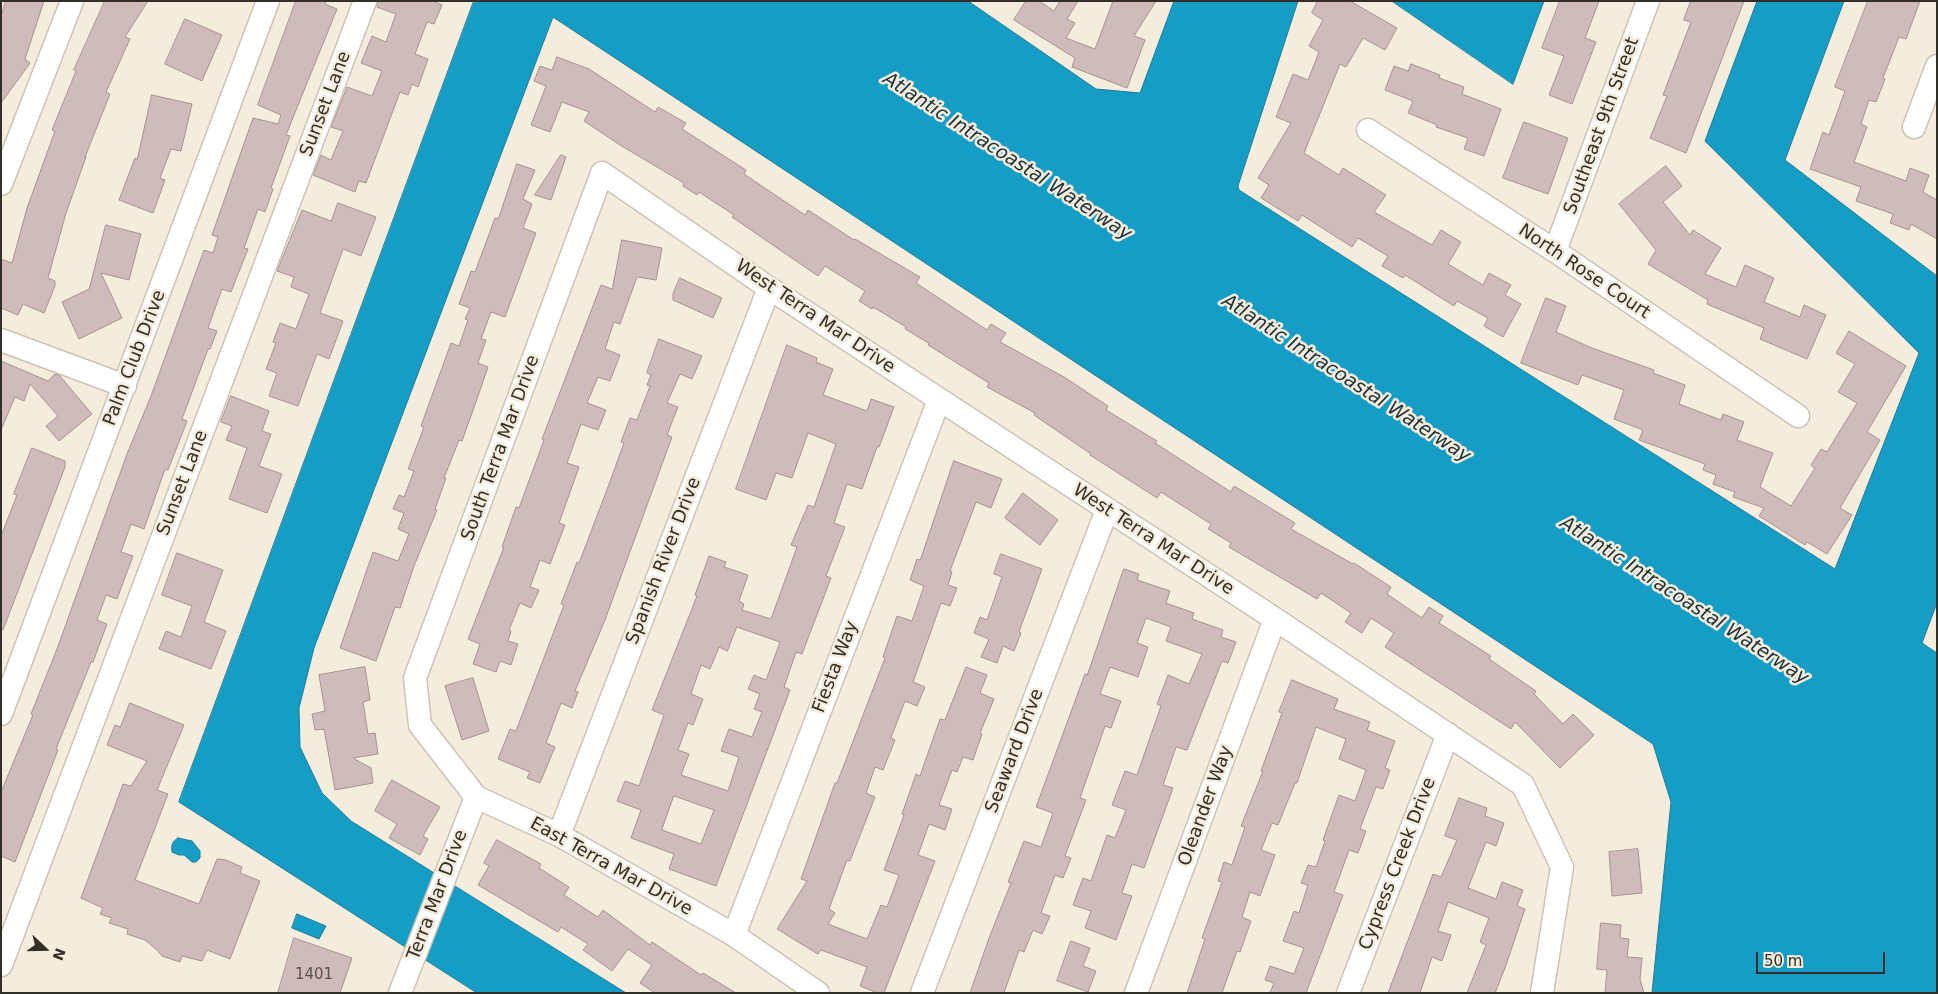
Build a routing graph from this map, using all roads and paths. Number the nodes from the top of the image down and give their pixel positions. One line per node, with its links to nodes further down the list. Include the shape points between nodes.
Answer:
1 (72, 1): 9 (street)
2 (268, 1): 13 (street, Palm Club Drive)
3 (365, 1): 24 (street, Sunset Lane)
4 (1648, 1): 10 (street, Southeast 9th Street)
5 (1937, 66): 6 (street)
6 (1914, 127)
7 (1368, 130): 10 (street, North Rose Court)
8 (602, 173): 11 (street, West Terra Mar Drive); 19 (street, South Terra Mar Drive, via 416,678)
9 (1, 184)
10 (1555, 251): 15 (street, North Rose Court)
11 (769, 288): 14 (street, West Terra Mar Drive); 22 (street, Spanish River Drive)
12 (1, 340): 13 (street)
13 (125, 386): 18 (street, Palm Club Drive)
14 (939, 400): 16 (street, West Terra Mar Drive); 23 (street, Fiesta Way)
15 (1798, 416)
16 (1107, 510): 17 (street, West Terra Mar Drive); 27 (street, Seaward Drive)
17 (1275, 619): 20 (street, West Terra Mar Drive); 28 (street, Oleander Way)
18 (1, 714)
19 (420, 725): 21 (street, East Terra Mar Drive)
20 (1448, 734): 29 (street, Cypress Creek Drive); 30 (street, West Terra Mar Drive, via 1524,785 1562,867)
21 (476, 797): 22 (street, East Terra Mar Drive); 25 (street, Terra Mar Drive)
22 (559, 835): 23 (street, East Terra Mar Drive)
23 (734, 935): 26 (street, East Terra Mar Drive)
24 (1, 966)
25 (400, 993)
26 (818, 993)
27 (922, 993)
28 (1136, 993)
29 (1348, 993)
30 (1542, 993)

